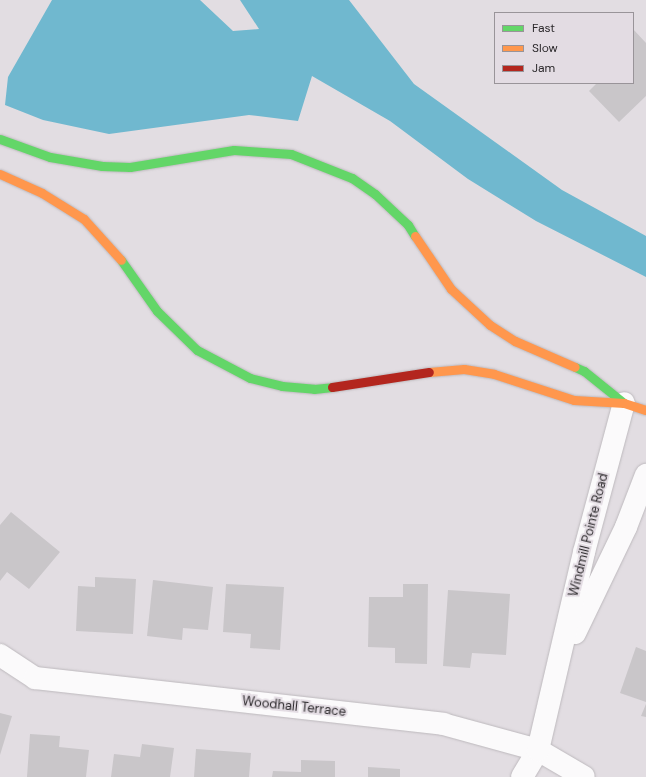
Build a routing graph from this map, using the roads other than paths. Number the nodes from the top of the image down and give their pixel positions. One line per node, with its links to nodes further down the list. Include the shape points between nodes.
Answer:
1 (0, 139): 3 (street, via 50,158 102,166 130,167 234,150 284,154 317,163 352,178 375,194 408,225 451,288 490,326 515,341 584,371)
2 (0, 174): 3 (street, via 42,193 84,219 118,257 157,311 177,333 215,361 250,378 282,386 314,389 373,382 408,373 464,369 494,374 574,400)
3 (624, 403): 4 (street); 7 (street, Windmill Pointe Road, via 586,544)
4 (646, 410)
5 (646, 475): 7 (street, Windmill Pointe Road, via 626,527)
6 (0, 655): 8 (street, Woodhall Terrace, via 35,678 443,724)
7 (558, 668): 8 (street, Windmill Pointe Road)
8 (538, 750): 9 (street, Windmill Pointe Road); 10 (street, Woodhall Terrace)
9 (522, 777)
10 (584, 777)

